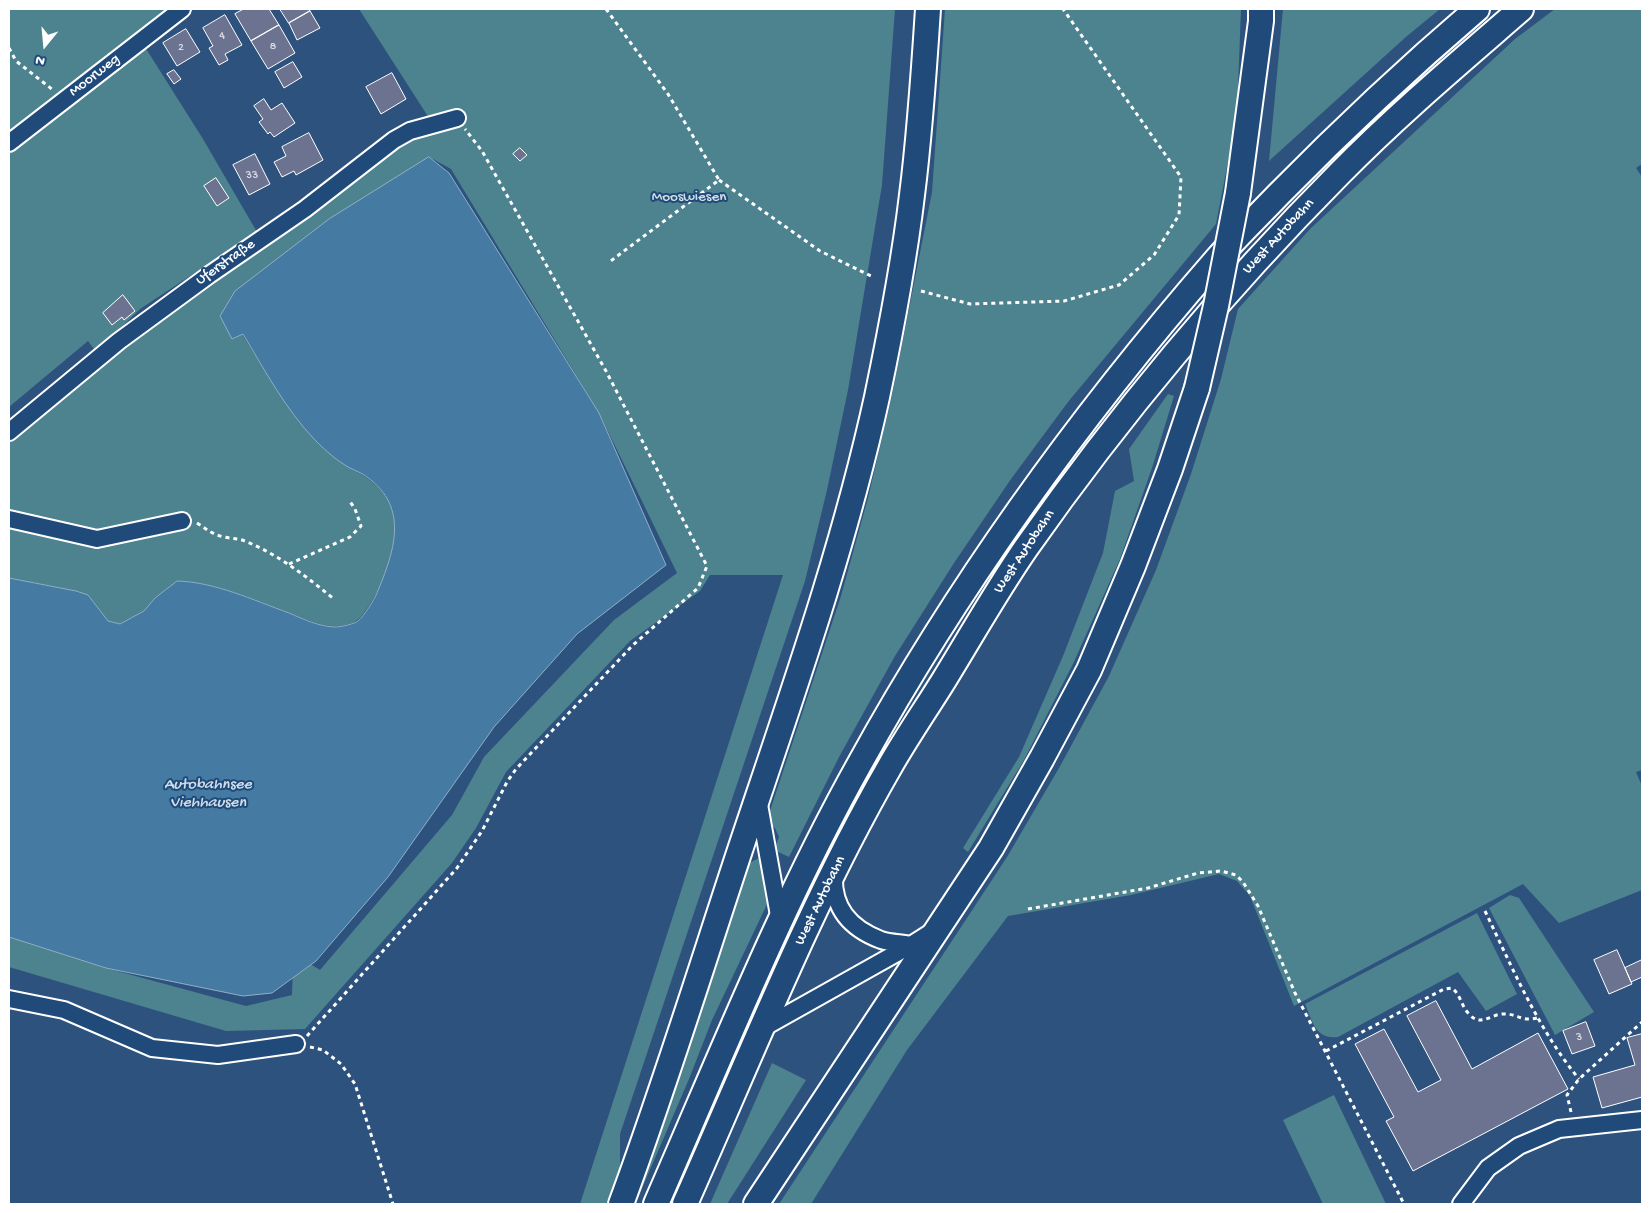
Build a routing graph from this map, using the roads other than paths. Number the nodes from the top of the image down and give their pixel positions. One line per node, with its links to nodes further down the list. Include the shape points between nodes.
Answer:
1 (181, 9): 7 (street, Moorweg)
2 (928, 9): 11 (highway, via 912,195 897,295 876,398 825,594)
3 (1261, 9): 14 (highway, bridge, via 1238,193 1216,306 1197,388 1170,469 1089,670 991,848)
4 (1477, 9): 13 (highway, West Autobahn, via 1413,64 1219,256 1088,414 975,572 914,668 858,764)
5 (1522, 9): 12 (highway, West Autobahn, via 1429,89 1342,171 1258,258 1126,414 999,590 890,767)
6 (457, 118): 8 (street, Uferstraße, via 410,131 394,140 305,209 209,274 119,341)
7 (9, 143)
8 (9, 432)
9 (9, 519): 10 (street, via 98,539)
10 (182, 521)
11 (758, 797): 13 (street); 20 (highway)
12 (834, 872): 15 (street, via 840,908 854,926 882,940); 17 (highway, West Autobahn)
13 (780, 921): 21 (highway, West Autobahn)
14 (936, 929): 15 (street); 23 (highway)
15 (911, 945): 17 (street)
16 (9, 999): 18 (street, via 64,1010 152,1048 218,1055)
17 (763, 1028): 22 (highway, West Autobahn)
18 (296, 1044)
19 (1642, 1120): 24 (street, via 1559,1129 1519,1146 1488,1168)
20 (621, 1204)
21 (656, 1204)
22 (685, 1204)
23 (756, 1204)
24 (1461, 1204)

